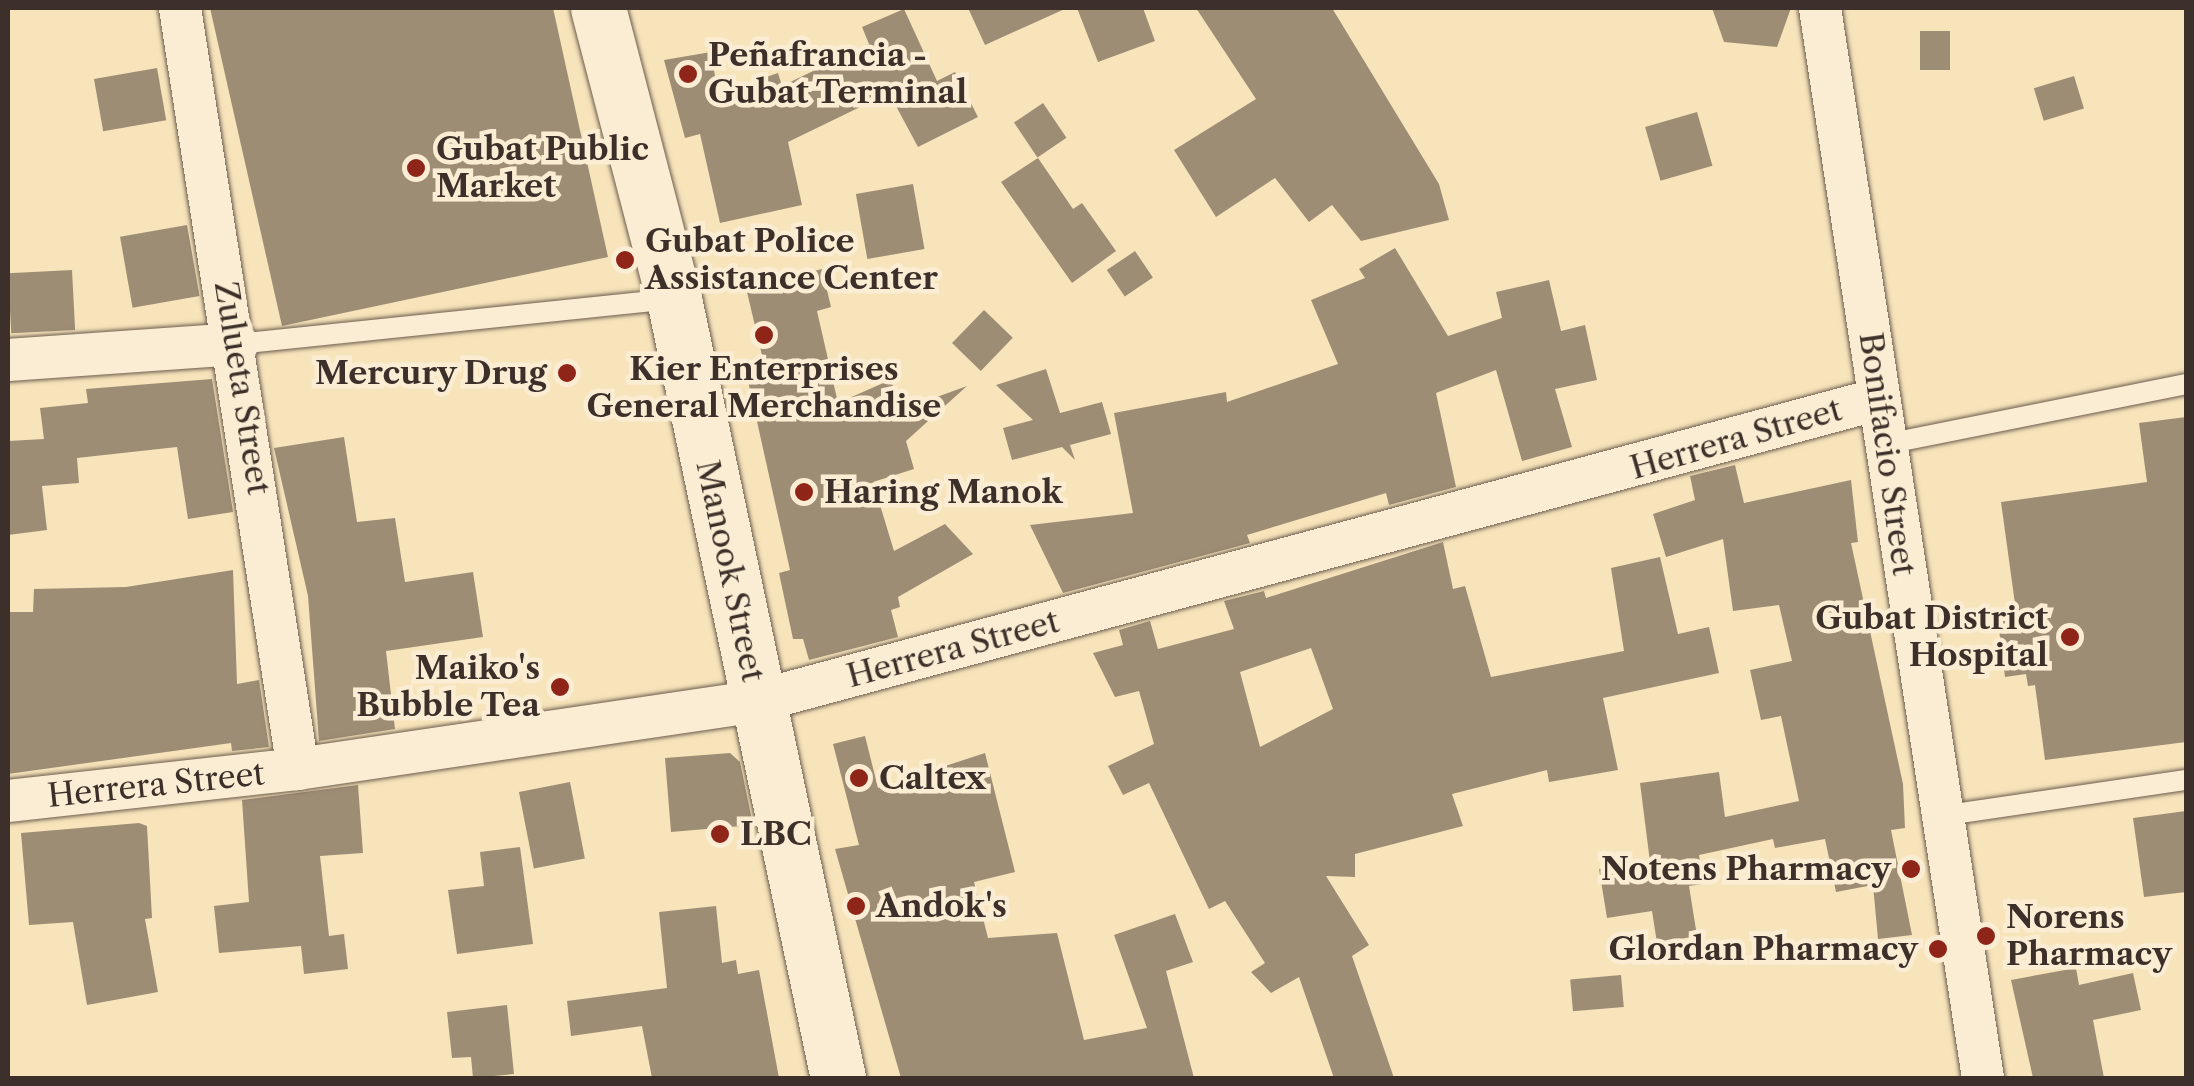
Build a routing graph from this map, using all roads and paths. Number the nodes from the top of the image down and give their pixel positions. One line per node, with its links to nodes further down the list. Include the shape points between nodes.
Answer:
1 (180, 8): 5 (street, Zulueta Street)
2 (598, 8): 4 (main road, Manook Street)
3 (1820, 8): 8 (street, Bonifacio Street)
4 (674, 299): 5 (lane); 10 (main road, Manook Street)
5 (237, 344): 6 (street); 11 (street, Zulueta Street)
6 (8, 360)
7 (2186, 384): 9 (lane)
8 (1879, 398): 9 (street, Bonifacio Street); 10 (street, Herrera Street)
9 (1886, 444): 14 (street, Bonifacio Street)
10 (758, 701): 11 (street, Herrera Street); 15 (main road, Manook Street)
11 (298, 769): 13 (street, Herrera Street)
12 (2186, 780): 14 (lane)
13 (8, 801)
14 (1941, 816): 16 (street, Bonifacio Street)
15 (838, 1078)
16 (1983, 1078)

